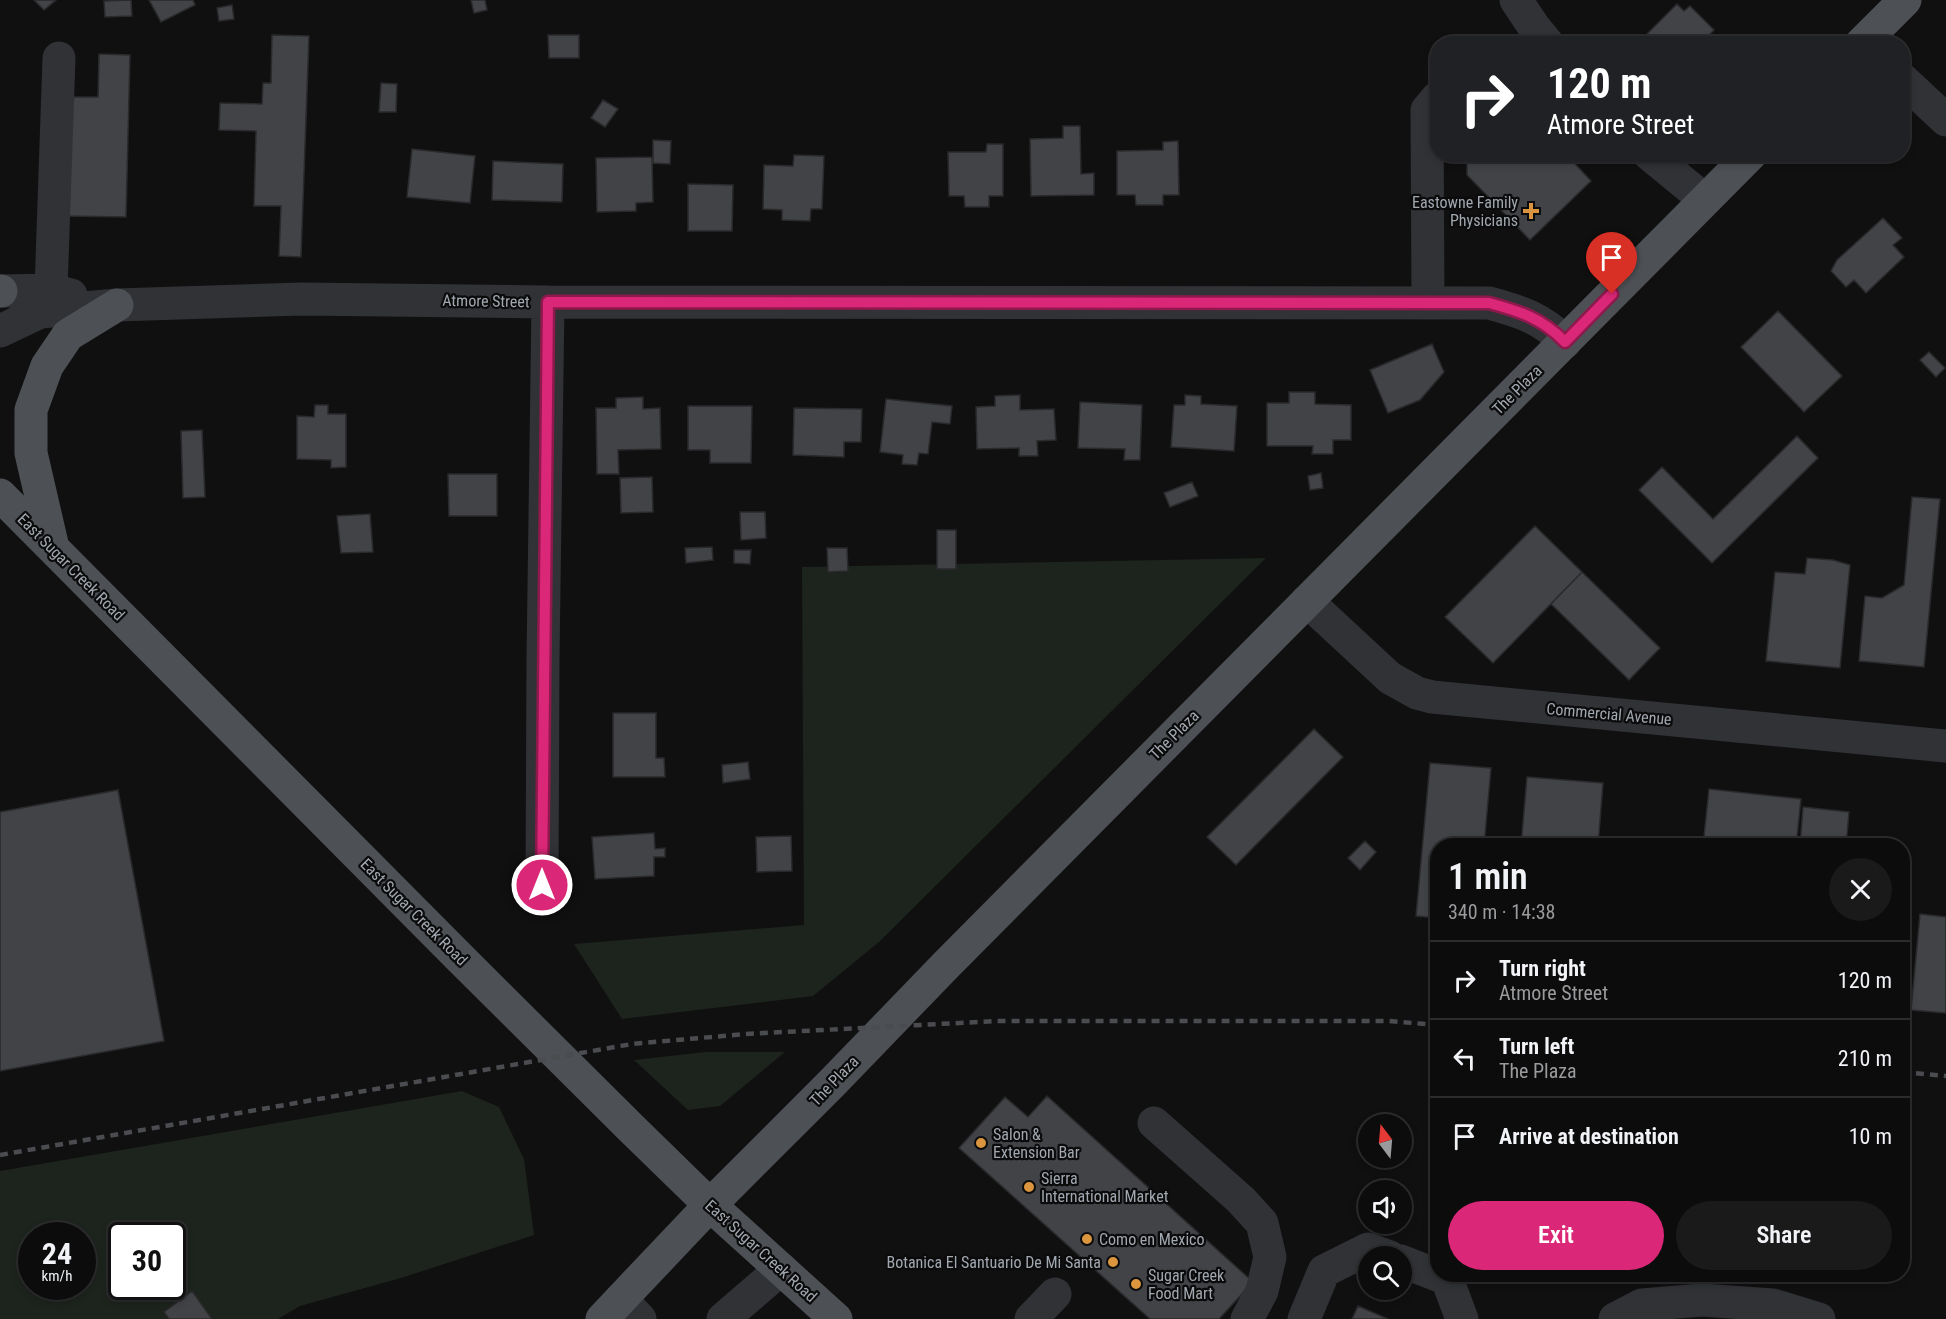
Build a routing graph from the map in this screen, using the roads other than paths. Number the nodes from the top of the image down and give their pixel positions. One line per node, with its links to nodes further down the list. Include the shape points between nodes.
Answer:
1 (1516, 0): 3 (street)
2 (1905, 0): 4 (main road)
3 (1541, 36)
4 (1870, 36)
5 (59, 58): 12 (street)
6 (1910, 86): 8 (street)
7 (1430, 106): 15 (street, via 1426,110)
8 (1946, 120)
9 (1659, 162): 11 (street)
10 (1743, 162): 11 (main road, The Plaza)
11 (1705, 200): 18 (main road, The Plaza)
12 (51, 290): 13 (street, Atmore Street); 16 (street, Atmore Street)
13 (0, 291)
14 (548, 302): 15 (street, Atmore Street); 16 (street, Atmore Street, via 302,299); 23 (street)
15 (1428, 302): 18 (street, Atmore Street, via 1489,303 1523,312 1552,328)
16 (117, 305): 17 (street, Atmore Street, via 40,312); 20 (main road, via 68,334 47,366 32,410 31,453)
17 (0, 331)
18 (1565, 342): 21 (main road, The Plaza)
19 (0, 495): 20 (main road, East Sugar Creek Road)
20 (53, 548): 25 (main road, East Sugar Creek Road)
21 (1307, 601): 22 (street, Commercial Avenue, via 1390,678 1432,697); 25 (main road, The Plaza)
22 (1946, 746)
23 (542, 885)
24 (1154, 1123): 36 (street, via 1262,1223 1270,1257 1262,1291)
25 (710, 1205): 28 (main road, East Sugar Creek Road); 32 (main road, The Plaza)
26 (1358, 1253): 37 (street, via 1324,1271)
27 (1412, 1265): 29 (street)
28 (781, 1269): 33 (street); 34 (main road, East Sugar Creek Road)
29 (1430, 1272)
30 (1448, 1282): 38 (street)
31 (1055, 1294): 35 (street)
32 (621, 1312)
33 (723, 1319)
34 (836, 1319)
35 (1031, 1319)
36 (1247, 1319)
37 (1304, 1319)
38 (1462, 1319)
39 (1616, 1319): 40 (street, via 1642,1305 1702,1300 1773,1305)
40 (1819, 1319)

